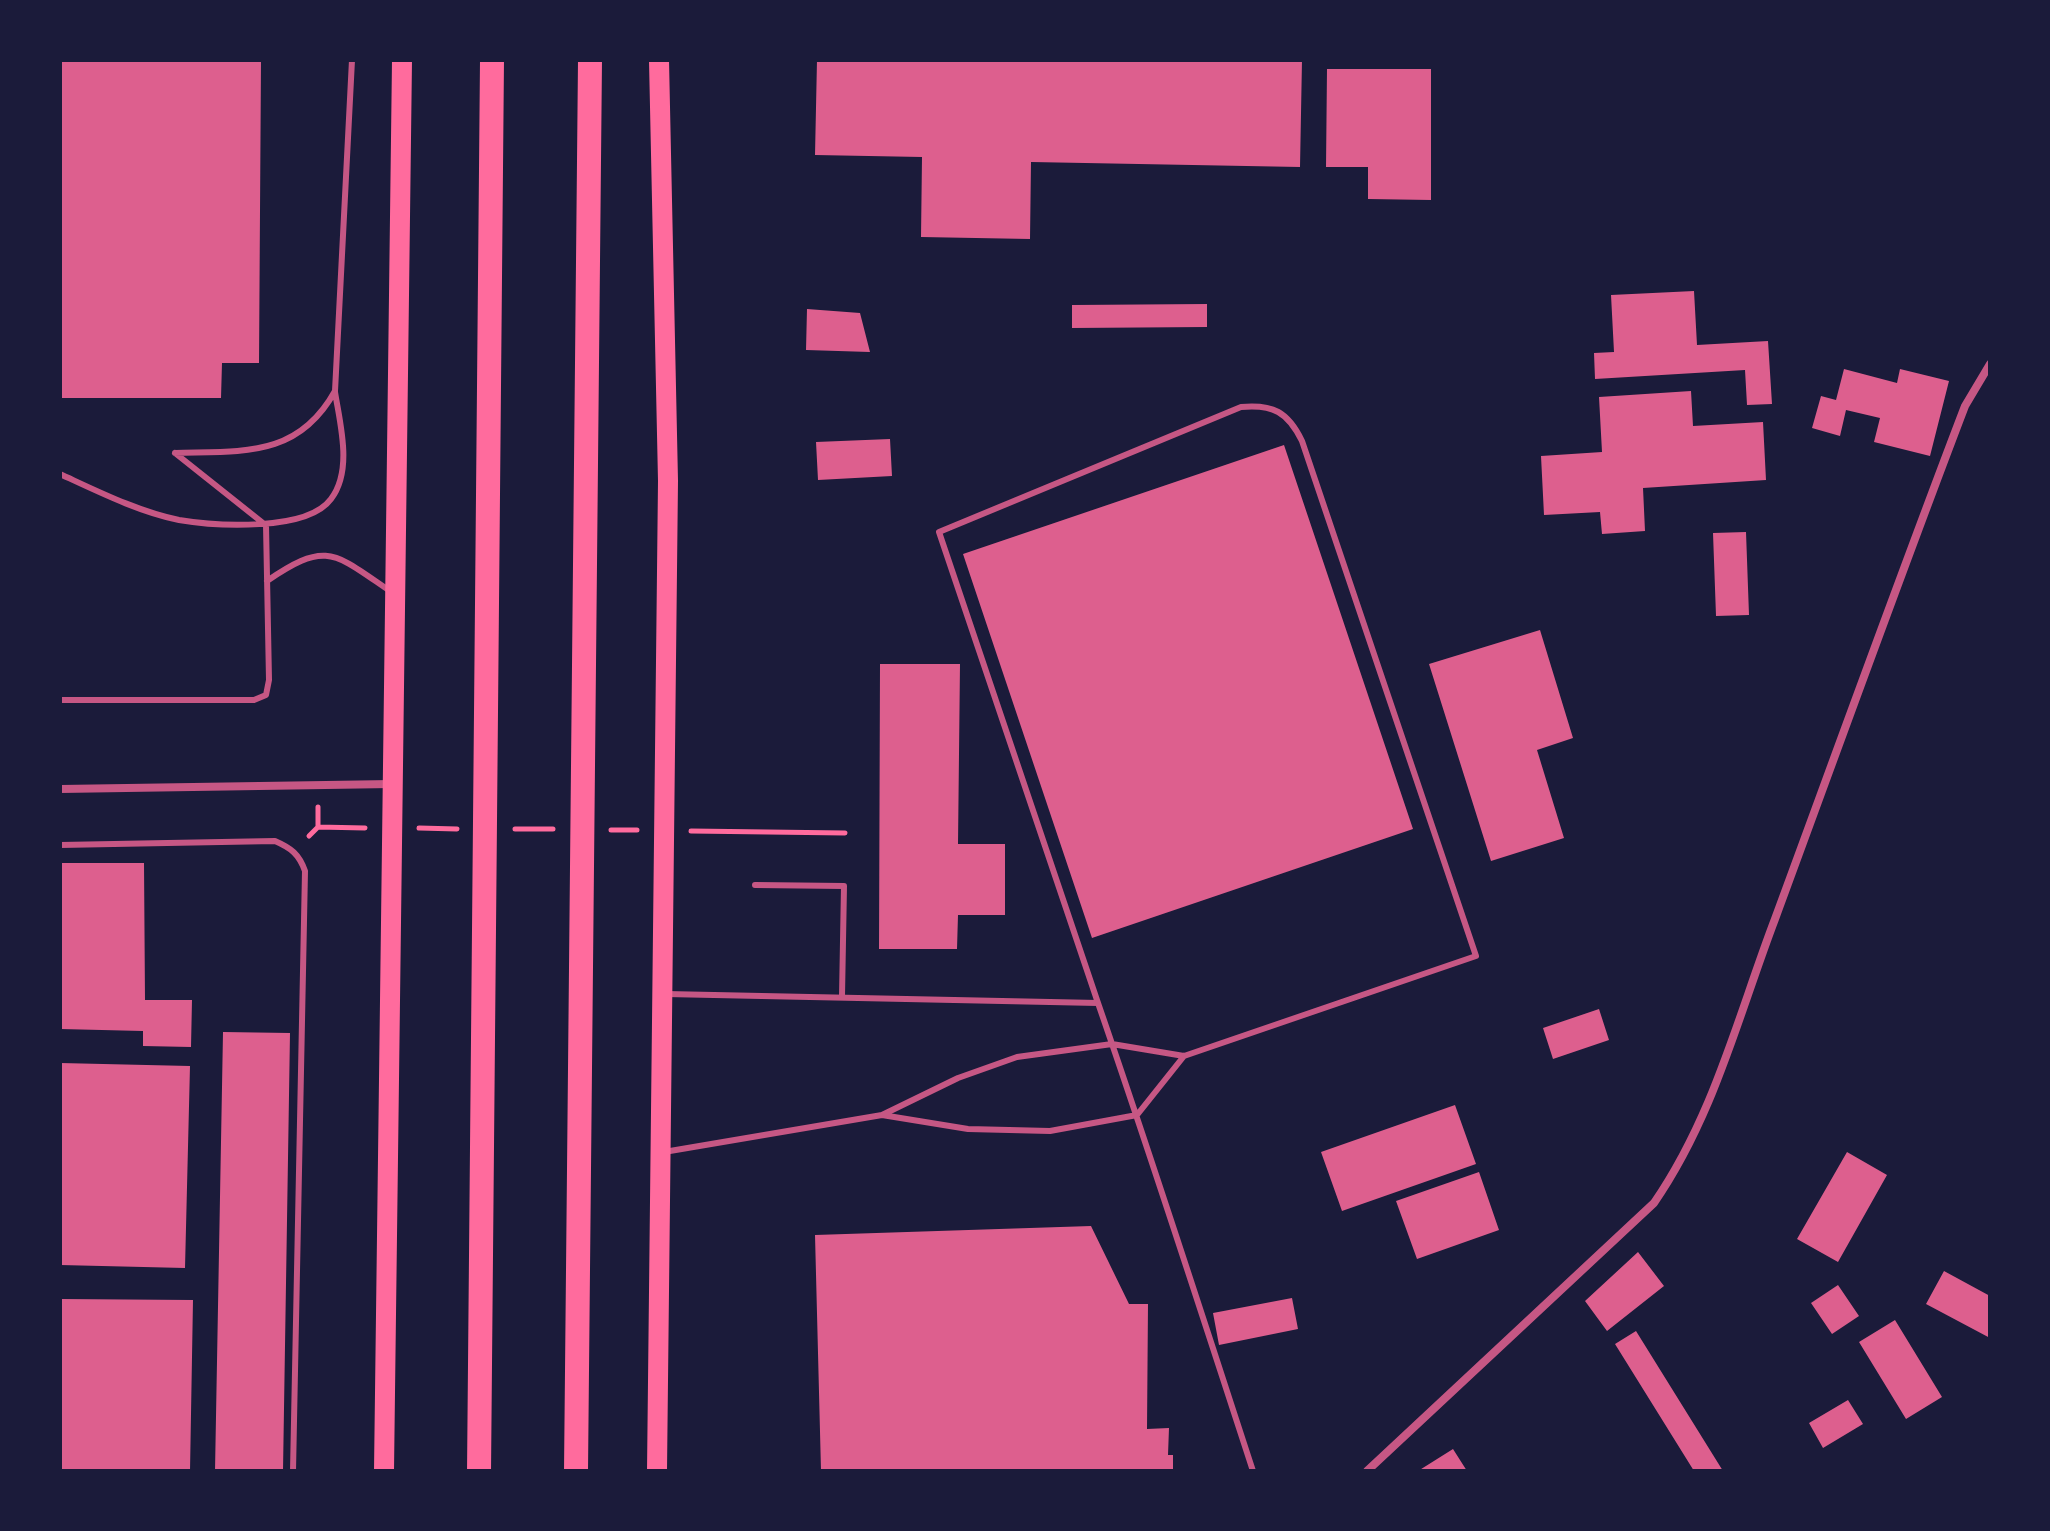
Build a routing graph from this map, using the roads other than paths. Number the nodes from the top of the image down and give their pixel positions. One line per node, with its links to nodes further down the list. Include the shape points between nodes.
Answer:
1 (352, 60): 7 (lane)
2 (402, 60): 11 (main road)
3 (492, 60): 27 (highway)
4 (590, 60): 28 (highway)
5 (659, 60): 17 (main road, via 668,481)
6 (1990, 364): 31 (street, via 1960,421 1715,1093 1679,1168 1654,1203)
7 (335, 391): 9 (lane, via 343,464 331,499 307,515); 9 (lane, via 317,419 281,443 257,451 175,453)
8 (60, 474): 9 (lane, via 180,520)
9 (266, 525): 10 (lane)
10 (267, 581): 11 (lane, via 298,560 332,555); 12 (lane, via 266,695 224,701)
11 (395, 594): 13 (main road)
12 (60, 700)
13 (393, 784): 14 (street); 26 (main road)
14 (60, 789)
15 (60, 845): 25 (lane, via 275,841 301,860 305,871)
16 (755, 885): 18 (lane, via 844,886)
17 (662, 994): 18 (lane); 24 (main road)
18 (842, 996): 19 (lane)
19 (1098, 1003): 20 (lane); 21 (lane, via 939,532 1241,407 1263,405 1280,410 1302,441 1476,956)
20 (1112, 1044): 21 (lane); 22 (lane, via 1017,1057); 23 (lane)
21 (1184, 1056): 23 (lane)
22 (882, 1115): 23 (lane, via 968,1129 1050,1131); 24 (lane)
23 (1137, 1115): 30 (lane)
24 (660, 1153): 29 (main road)
25 (293, 1471)
26 (384, 1471)
27 (479, 1471)
28 (576, 1471)
29 (657, 1471)
30 (1253, 1471)
31 (1367, 1471)

